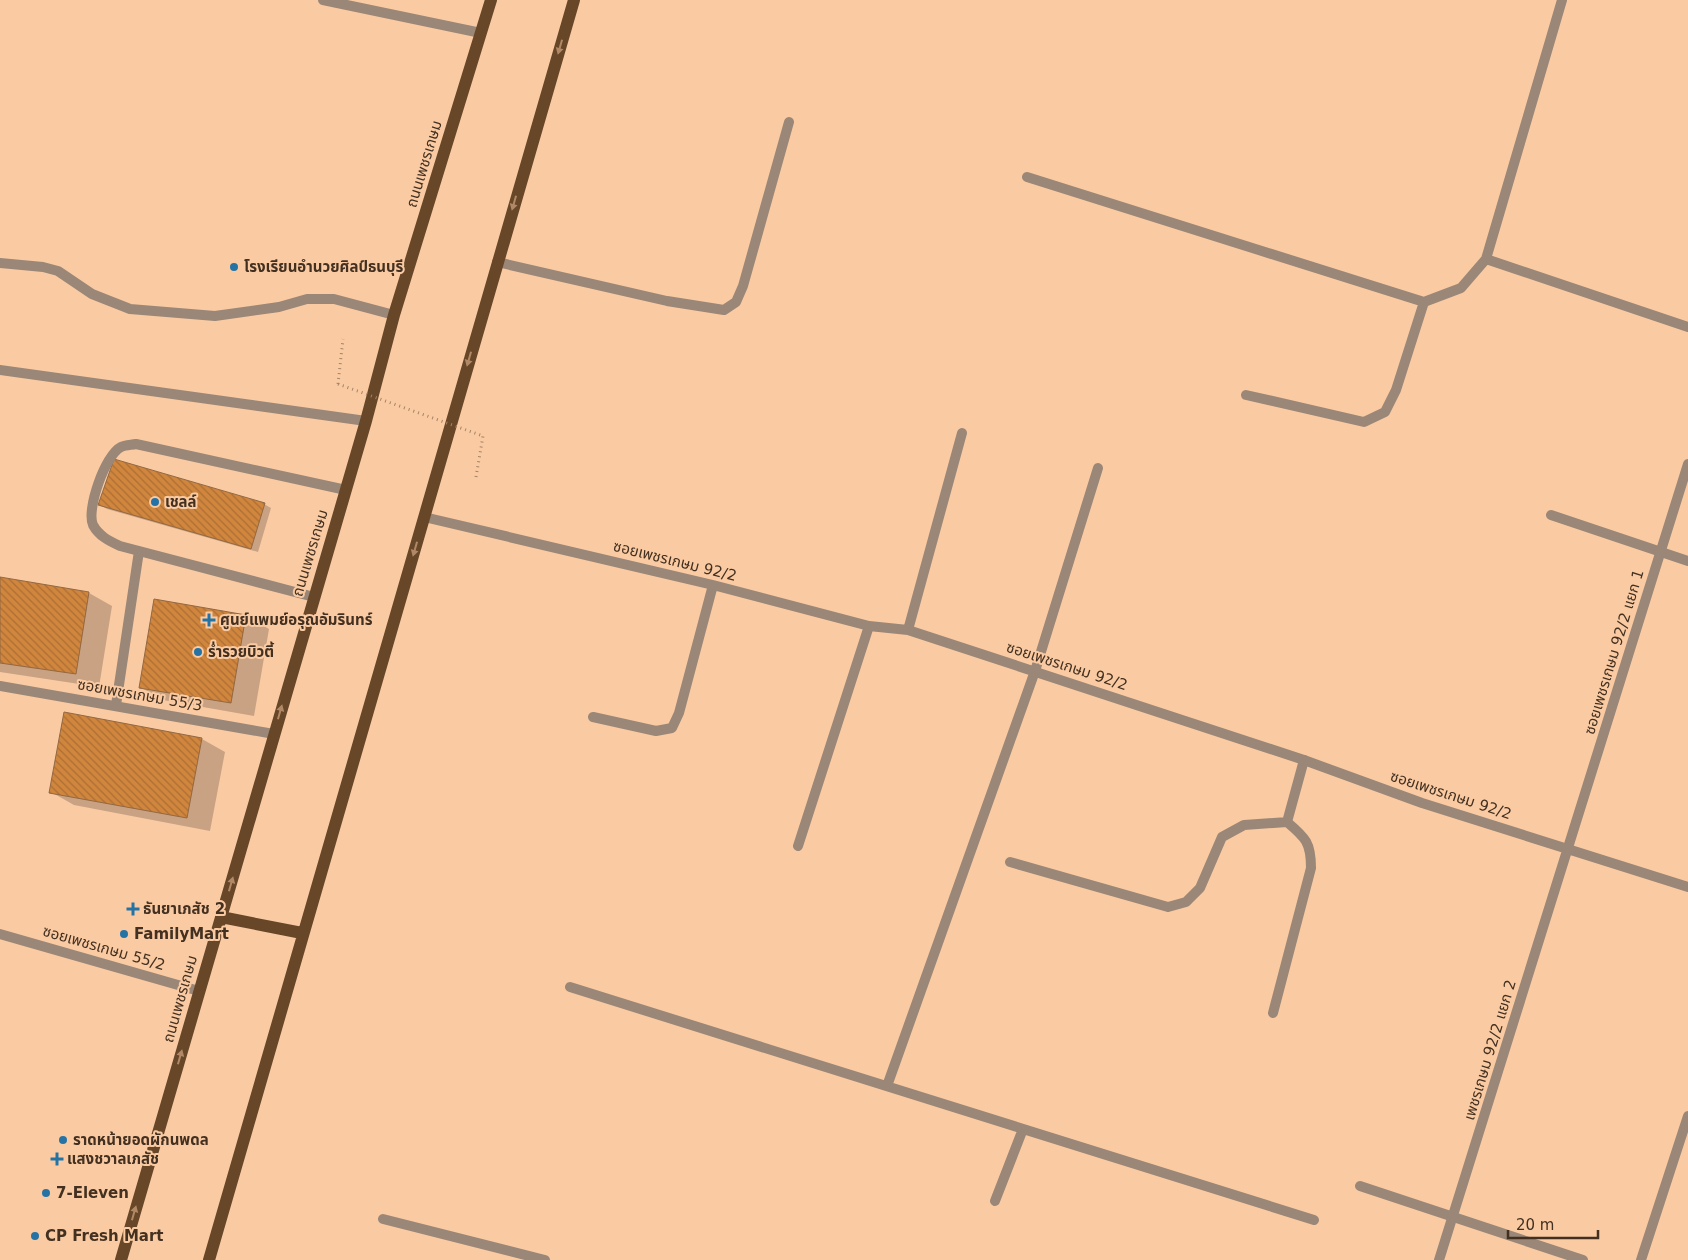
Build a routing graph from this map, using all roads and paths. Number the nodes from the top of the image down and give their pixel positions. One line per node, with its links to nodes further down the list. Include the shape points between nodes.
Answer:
1 (323, 0): 5 (street)
2 (491, 0): 5 (main road, ถนนเพชรเกษม)
3 (574, 0): 9 (main road, one-way to 9)
4 (1562, 0): 8 (street)
5 (481, 33): 12 (main road, ถนนเพชรเกษม)
6 (789, 122): 9 (street, via 743,286 736,302 724,310 667,301)
7 (1027, 177): 11 (street)
8 (1486, 259): 11 (street, via 1461,288); 13 (street)
9 (497, 262): 24 (main road, one-way to 24)
10 (0, 264): 12 (street, via 58,271 92,294 130,309 215,316 279,307 307,299 334,299)
11 (1424, 302): 16 (street, via 1396,390 1385,412 1364,422)
12 (394, 315): 17 (main road, ถนนเพชรเกษม)
13 (1688, 327)
14 (343, 339): 21 (path, bridge, via 338,384 483,436)
15 (0, 370): 17 (street)
16 (1246, 395)
17 (366, 421): 22 (main road, ถนนเพชรเกษม)
18 (962, 433): 31 (street)
19 (1688, 464): 26 (street, ซอยเพชรเกษม 92/2 แยก 1)
20 (1098, 468): 32 (street)
21 (476, 477)
22 (346, 490): 25 (street, via 136,444 120,448 108,462 90,508 93,524 102,537); 29 (main road, ถนนเพชรเกษม)
23 (1551, 515): 26 (street)
24 (424, 517): 28 (street, ซอยเพชรเกษม 92/2); 44 (main road, one-way to 44)
25 (138, 551): 29 (street); 34 (street)
26 (1660, 552): 27 (street); 40 (street, ซอยเพชรเกษม 92/2 แยก 1)
27 (1688, 561)
28 (713, 585): 30 (street, ซอยเพชรเกษม 92/2); 35 (street, via 679,713 672,728 656,731)
29 (314, 597): 36 (main road, ถนนเพชรเกษม, one-way to 29)
30 (868, 626): 31 (street, ซอยเพชรเกษม 92/2); 39 (street)
31 (908, 630): 32 (street, ซอยเพชรเกษม 92/2)
32 (1035, 671): 37 (street, ซอยเพชรเกษม 92/2); 49 (street)
33 (0, 686): 34 (street, ซอยเพชรเกษม 55/3)
34 (116, 705): 36 (street, ซอยเพชรเกษม 55/3)
35 (593, 717)
36 (274, 734): 43 (main road, ถนนเพชรเกษม, one-way to 36)
37 (1304, 760): 38 (street); 40 (street, ซอยเพชรเกษม 92/2, via 1422,803)
38 (1287, 822): 41 (street, via 1244,825 1222,837 1200,888 1186,902 1168,907); 48 (street, via 1302,835 1311,849 1311,868)
39 (798, 846)
40 (1569, 849): 42 (street, ซอยเพชรเกษม 92/2); 55 (street, เพชรเกษม 92/2 แยก 2)
41 (1010, 862)
42 (1688, 887)
43 (221, 917): 44 (main road); 47 (main road, ถนนเพชรเกษม)
44 (302, 933): 58 (main road)
45 (0, 934): 47 (street, ซอยเพชรเกษม 55/2)
46 (570, 987): 49 (street)
47 (199, 991): 57 (main road, ถนนเพชรเกษม, one-way to 47)
48 (1273, 1013)
49 (887, 1086): 51 (street)
50 (1688, 1116): 62 (street)
51 (1023, 1129): 53 (street); 56 (street)
52 (1360, 1186): 55 (street)
53 (995, 1200)
54 (382, 1219): 59 (street)
55 (1453, 1219): 60 (street, เพชรเกษม 92/2 แยก 2); 61 (street)
56 (1314, 1220)
57 (121, 1260)
58 (208, 1260)
59 (545, 1260)
60 (1439, 1260)
61 (1583, 1260)
62 (1641, 1260)

